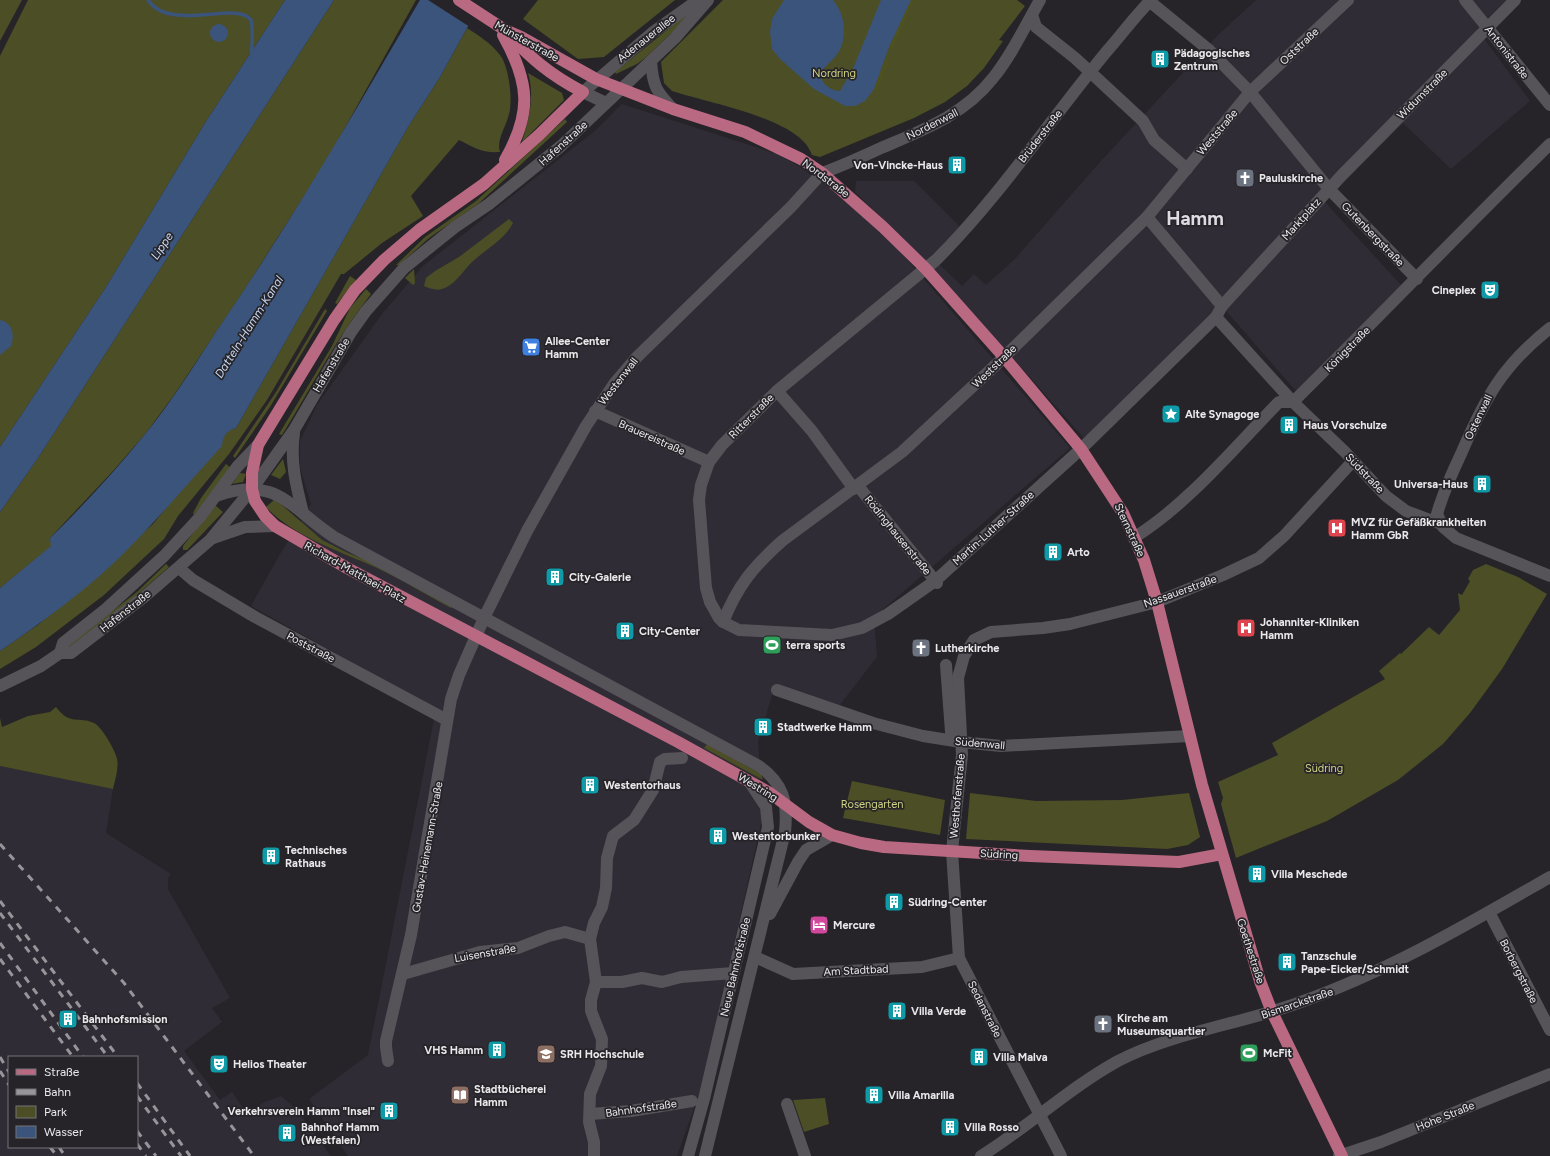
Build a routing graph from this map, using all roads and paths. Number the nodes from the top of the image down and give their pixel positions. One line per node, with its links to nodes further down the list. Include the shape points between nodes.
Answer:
1 (459, 0): 10 (main road, Münsterstraße)
2 (698, 0): 15 (street, Adenauerallee, via 652,33)
3 (708, 0): 13 (street, Adenauerallee)
4 (1040, 0): 9 (street, Nordenwall)
5 (1149, 0): 14 (street, Brüderstraße); 18 (street, Marktplatz, via 1209,50 1204,57 1236,86 1241,83)
6 (1348, 0): 18 (street, Oststraße)
7 (1464, 0): 11 (street, Antonistraße)
8 (1515, 0): 11 (street, Widumstraße)
9 (1032, 15): 14 (street, via 1036,27); 25 (street, Nordenwall, via 993,78 965,106 926,129)
10 (500, 27): 12 (main road, Münsterstraße); 12 (main road)
11 (1488, 28): 20 (street, Antonistraße); 26 (street, Widumstraße)
12 (517, 44): 15 (main road, Münsterstraße); 17 (main road, via 561,81); 24 (main road, via 523,79 524,112 518,136)
13 (651, 61): 16 (street, Adenauerallee); 21 (street, via 653,83)
14 (1089, 72): 23 (street, via 1143,121 1154,140); 28 (street, Brüderstraße, via 981,214)
15 (596, 79): 16 (main road, Nordstraße); 17 (street, Hafenstraße)
16 (621, 89): 19 (street, Hafenstraße); 21 (main road, Nordstraße)
17 (583, 92): 19 (street); 24 (main road, Hafenstraße)
18 (1250, 92): 23 (street, Weststraße); 26 (street, Marktplatz)
19 (606, 103): 37 (street, Hafenstraße, via 533,170 404,268 351,332)
20 (1550, 105)
21 (674, 109): 25 (main road, Nordstraße, via 745,132 801,159)
22 (1550, 144): 29 (street, Königstraße, via 1461,231)
23 (1187, 169): 27 (street, Weststraße)
24 (499, 170): 38 (main road, Hafenstraße, via 484,184 419,230 363,282 334,320)
25 (822, 173): 28 (main road, Nordstraße, via 883,226); 36 (street, Westenwall, via 633,362)
26 (1329, 189): 29 (street, Gutenbergstraße); 30 (street, Marktplatz)
27 (1147, 217): 30 (street); 33 (street, Weststraße)
28 (926, 269): 33 (main road, Nordstraße); 34 (street, Ritterstraße)
29 (1417, 279): 35 (street, Königstraße)
30 (1222, 306): 31 (street, Marktplatz)
31 (1216, 317): 35 (street, Südstraße); 39 (street, Martin-Luther-Straße)
32 (1550, 328): 46 (street, Ostenwall, via 1519,354 1492,388 1440,504 1437,514)
33 (1004, 357): 39 (main road, Sternstraße); 42 (street, Weststraße, via 902,452)
34 (777, 391): 41 (street, Ritterstraße); 42 (street, Rödinghauserstraße)
35 (1293, 402): 40 (street, Südstraße); 48 (street, via 1279,402 1186,498)
36 (595, 411): 41 (street, Brauereistraße); 54 (street, Westenwall, via 527,531)
37 (294, 430): 43 (street, Hafenstraße); 45 (street, via 291,452)
38 (258, 445): 43 (main road, Richard-Matthaei-Platz, via 252,473); 44 (street, Hafenstraße, via 237,467)
39 (1081, 449): 48 (main road, Sternstraße, via 1111,492); 52 (street, Martin-Luther-Straße)
40 (1353, 461): 46 (street, Südstraße, via 1386,496 1406,511); 53 (street, Nassauerstraße, via 1284,536 1259,558)
41 (709, 462): 55 (street, Ritterstraße, via 699,500 701,537 708,595)
42 (856, 487): 52 (street, Rödinghauserstraße); 55 (street, Weststraße, via 788,537 750,572 737,590)
43 (252, 489): 44 (street); 45 (street, Richard-Matthaei-Platz, via 272,492); 47 (main road, Richard-Matthaei-Platz, via 258,507); 49 (street, Hafenstraße)
44 (216, 496): 58 (street, Hafenstraße, via 164,556 106,609 63,643)
45 (303, 513): 54 (street, Richard-Matthaei-Platz, via 334,537)
46 (1441, 524): 51 (street, Südstraße, via 1456,538)
47 (275, 526): 49 (street, via 245,527); 56 (main road, Richard-Matthaei-Platz, via 399,596)
48 (1135, 537): 53 (main road, Sternstraße)
49 (210, 540): 50 (street, Hafenstraße)
50 (179, 568): 58 (street, Hafenstraße, via 71,653); 62 (street, Poststraße, via 193,580 255,617)
51 (1550, 575)
52 (936, 582): 55 (street, Martin-Luther-Straße, via 872,623 841,634 809,635 747,631)
53 (1157, 602): 57 (street, Nassauerstraße, via 1056,626 991,632 974,640); 64 (main road, Sternstraße)
54 (484, 618): 56 (street, Westenwall); 68 (street, Westring, via 758,766 775,780)
55 (723, 622)
56 (477, 635): 62 (street, Gustav-Heinemann-Straße, via 454,688); 67 (main road, Westring)
57 (969, 647): 65 (street, Westhofenstraße, via 958,678)
58 (60, 653): 60 (street, Hafenstraße, via 41,666)
59 (946, 665): 63 (street)
60 (0, 686)
61 (777, 690): 65 (street, Südenwall, via 873,723 923,736)
62 (447, 720): 79 (street, Gustav-Heinemann-Straße)
63 (951, 732)
64 (1190, 736): 65 (street, Südenwall, via 1009,746); 71 (main road, Goethestraße)
65 (961, 742): 70 (street, Westhofenstraße, via 961,767)
66 (682, 758): 75 (street, Bahnhofstraße, via 665,759 660,762 653,790 634,820 613,836 607,858 606,888 602,907)
67 (749, 781): 68 (main road, Westring); 78 (street, Neue Bahnhofstraße, via 766,807 768,827)
68 (785, 804): 69 (main road, Südring); 74 (street, Neue Bahnhofstraße, via 785,832)
69 (832, 835): 70 (main road, Südring, via 861,843); 74 (street, via 806,850)
70 (952, 851): 71 (main road, Südring, via 1179,862); 77 (street, Sedanstraße)
71 (1222, 854): 81 (main road, Goethestraße, via 1260,981)
72 (1550, 877): 73 (street, Bismarckstraße)
73 (1489, 912): 81 (street, Bismarckstraße, via 1376,972); 82 (street, Borbergstraße)
74 (762, 929): 76 (street, Neue Bahnhofstraße)
75 (590, 939): 79 (street, Luisenstraße, via 565,932 518,948 465,955); 80 (street, Bahnhofstraße)
76 (755, 957): 77 (street, Am Stadtbad, via 793,974 922,967); 92 (street, Neue Bahnhofstraße)
77 (959, 958): 88 (street, Sedanstraße)
78 (733, 973): 80 (street, via 681,977 662,982 642,978 622,982); 91 (street, Neue Bahnhofstraße)
79 (403, 974): 83 (street, Gustav-Heinemann-Straße, via 386,1047)
80 (596, 982): 87 (street, Bahnhofstraße, via 591,1011 602,1039 601,1066 590,1094)
81 (1272, 1012): 88 (street, Bismarckstraße, via 1137,1052 1101,1072); 89 (main road, Goethestraße)
82 (1550, 1030)
83 (388, 1061)
84 (1550, 1074): 89 (street, Hohe Straße, via 1381,1142)
85 (692, 1101): 87 (street, Bahnhofstraße, via 631,1111)
86 (787, 1104): 93 (street)
87 (590, 1114): 90 (street, Bahnhofstraße)
88 (1040, 1116): 94 (street, Bismarckstraße); 95 (street, Sedanstraße)
89 (1340, 1155)
90 (594, 1156)
91 (688, 1156)
92 (705, 1156)
93 (805, 1156)
94 (981, 1156)
95 (1061, 1156)

